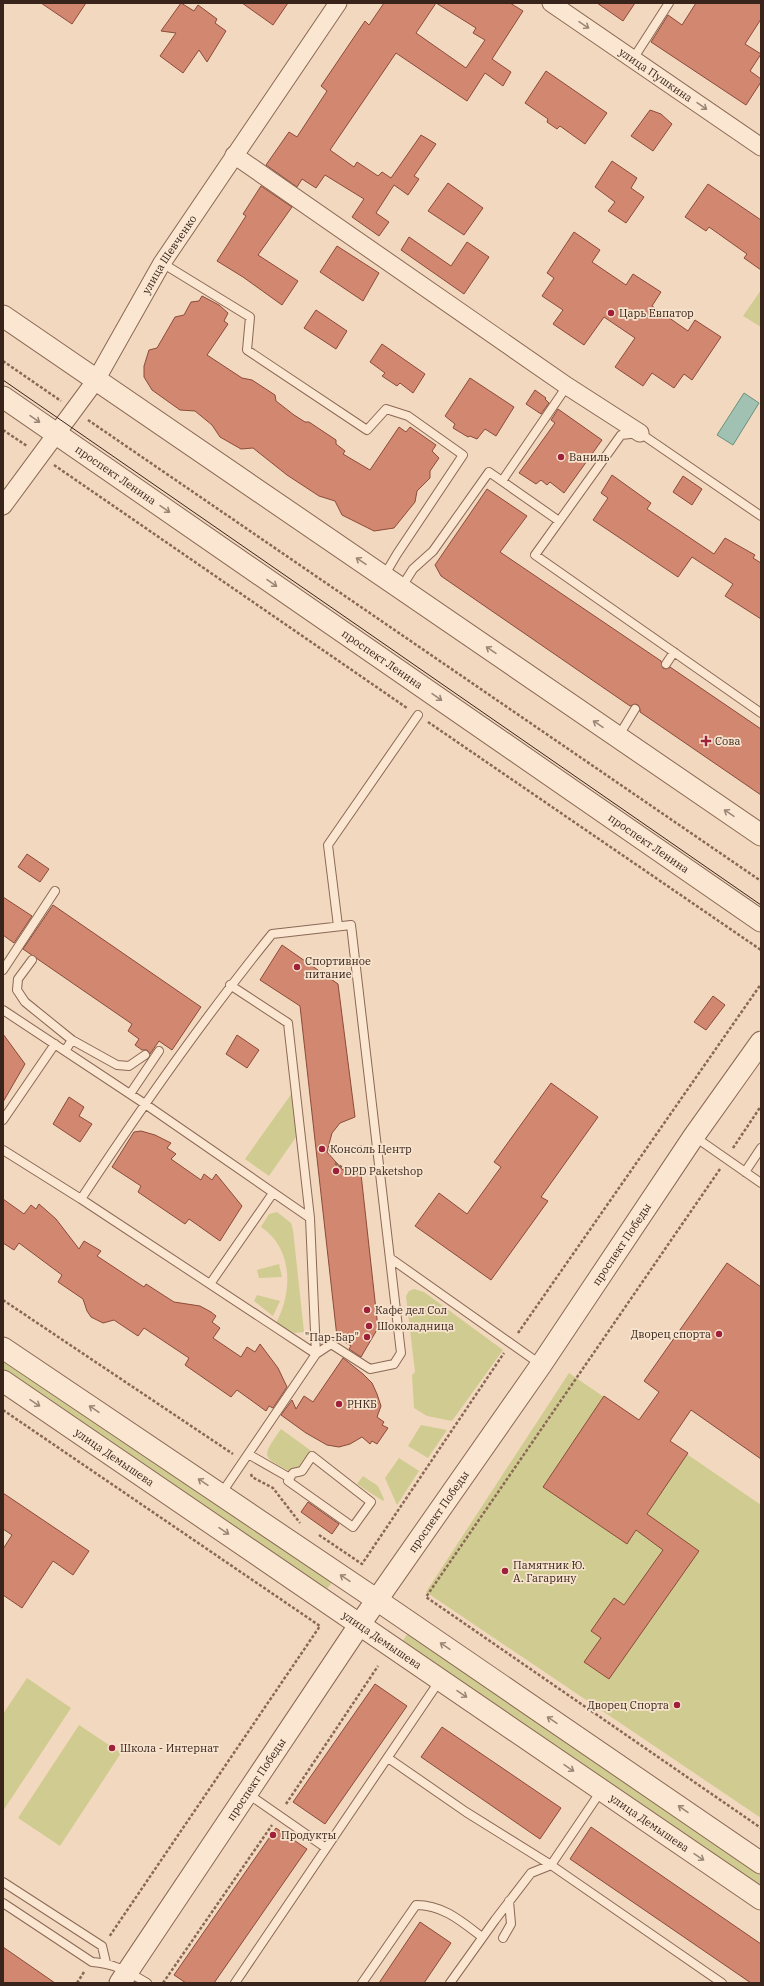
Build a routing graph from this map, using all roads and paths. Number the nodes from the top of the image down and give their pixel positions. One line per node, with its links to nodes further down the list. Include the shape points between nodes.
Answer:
1 (338, 3): 6 (street, улица Шевченко)
2 (551, 3): 4 (street, улица Пушкина, one-way to 4)
3 (669, 3): 4 (lane)
4 (633, 59): 5 (street, улица Пушкина, one-way to 5)
5 (760, 142)
6 (234, 155): 7 (street, улица Шевченко); 11 (street)
7 (162, 263): 10 (street, улица Шевченко); 22 (lane, via 250,317 247,350 367,430 386,409 408,416 463,455 397,554)
8 (3, 316): 10 (street)
9 (3, 361): 13 (path)
10 (96, 380): 13 (street, улица Шевченко); 22 (street, one-way to 10)
11 (567, 386): 15 (street); 18 (lane)
12 (3, 397): 16 (street, проспект Ленина, one-way to 16)
13 (75, 410): 16 (street, улица Шевченко); 30 (path)
14 (3, 430): 17 (path)
15 (640, 433): 20 (lane); 21 (lane, via 621,435)
16 (57, 435): 17 (street, улица Шевченко); 32 (street, проспект Ленина, one-way to 32)
17 (41, 457): 19 (street, улица Шевченко); 27 (path)
18 (502, 481): 21 (lane); 22 (lane, via 489,472 433,551)
19 (3, 506)
20 (761, 516)
21 (559, 521): 23 (lane, via 535,555)
22 (392, 582): 28 (street, one-way to 22)
23 (674, 652): 24 (lane); 26 (lane)
24 (666, 664)
25 (635, 709): 28 (lane)
26 (761, 713)
27 (418, 715): 33 (lane, via 328,845); 34 (path)
28 (618, 737): 29 (street, one-way to 28)
29 (761, 835)
30 (761, 881)
31 (55, 891): 36 (lane)
32 (761, 921)
33 (338, 926): 38 (lane, via 272,934); 63 (lane, via 351,925)
34 (761, 950)
35 (32, 960): 40 (lane, via 18,978 16,990 25,1002)
36 (3, 970)
37 (761, 984): 66 (path)
38 (230, 985): 47 (lane); 62 (lane, via 288,1023)
39 (3, 1010): 42 (lane)
40 (72, 1040): 43 (lane); 45 (lane, via 118,1065 128,1066)
41 (761, 1042): 50 (street, проспект Победы)
42 (55, 1044): 43 (lane); 49 (lane)
43 (65, 1051): 46 (lane)
44 (159, 1051): 46 (lane)
45 (145, 1055)
46 (130, 1094): 47 (lane)
47 (145, 1104): 60 (lane); 61 (lane)
48 (761, 1106): 55 (path)
49 (3, 1120)
50 (694, 1136): 55 (lane); 69 (street, проспект Победы)
51 (364, 1146): 54 (path)
52 (761, 1148): 58 (lane)
53 (3, 1150): 61 (lane)
54 (329, 1151)
55 (726, 1159): 58 (lane); 83 (path, via 426,1597)
56 (335, 1163): 57 (path, via 348,1171)
57 (367, 1172)
58 (745, 1172): 59 (lane)
59 (761, 1183)
60 (272, 1192): 62 (lane); 64 (lane)
61 (81, 1199): 64 (lane)
62 (310, 1218): 68 (lane)
63 (390, 1258): 66 (lane); 68 (lane, via 402,1353 394,1364 370,1369 331,1344)
64 (210, 1284): 68 (lane)
65 (3, 1300): 72 (path)
66 (511, 1344): 69 (lane); 76 (path, via 362,1564)
67 (3, 1348): 74 (street, one-way to 67)
68 (316, 1354): 72 (lane)
69 (541, 1365): 77 (street, проспект Победы)
70 (3, 1381): 78 (street, улица Демышева, one-way to 78)
71 (3, 1410): 93 (path, via 320,1626)
72 (246, 1458): 73 (lane); 74 (lane); 75 (path, via 252,1477 273,1488 299,1522)
73 (290, 1478): 73 (lane, via 288,1481 353,1527 372,1502 312,1456 302,1471 293,1473)
74 (221, 1494): 77 (street, one-way to 74)
75 (305, 1526)
76 (318, 1535)
77 (377, 1600): 78 (street, проспект Победы); 85 (street, one-way to 77)
78 (360, 1624): 79 (street, улица Демышева); 82 (street, проспект Победы)
79 (440, 1679): 80 (lane); 81 (street, улица Демышева, one-way to 81)
80 (388, 1758): 84 (lane); 86 (lane, via 466,1812)
81 (602, 1790): 86 (lane); 88 (street, улица Демышева, one-way to 88)
82 (247, 1793): 84 (lane); 96 (street, проспект Победы)
83 (761, 1828)
84 (326, 1848): 99 (lane)
85 (761, 1863)
86 (550, 1865): 89 (lane, via 531,1873); 102 (lane)
87 (3, 1882): 93 (lane)
88 (761, 1899)
89 (509, 1901): 91 (lane); 92 (lane, via 511,1924)
90 (3, 1903): 94 (lane)
91 (482, 1937): 100 (lane, via 441,1909 416,1905); 101 (lane)
92 (503, 1938)
93 (102, 1946): 95 (lane)
94 (92, 1962): 95 (lane); 97 (path)
95 (106, 1963): 96 (lane)
96 (124, 1977): 98 (lane)
97 (77, 1983)
98 (147, 1983)
99 (235, 1983)
100 (362, 1983)
101 (450, 1983)
102 (722, 1983)

